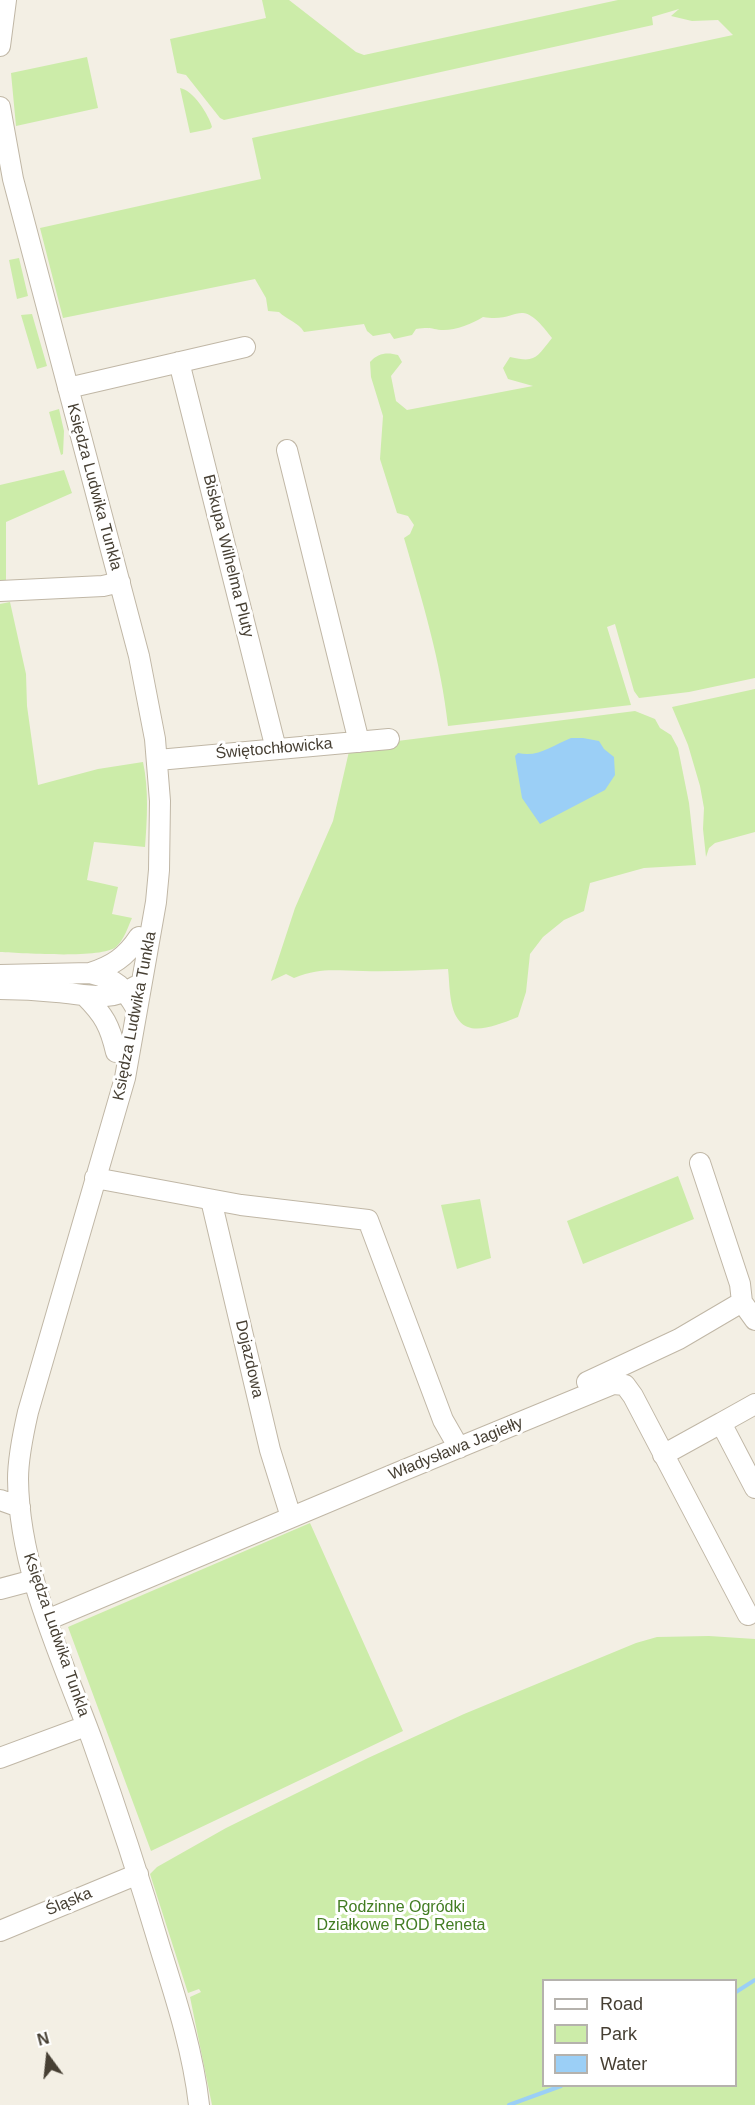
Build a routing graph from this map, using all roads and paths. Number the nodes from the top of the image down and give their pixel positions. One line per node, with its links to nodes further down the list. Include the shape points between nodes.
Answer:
1 (6, 0): 2 (street)
2 (0, 46)
3 (0, 107): 6 (street, Księdza Ludwika Tunkla, via 9,163)
4 (244, 347): 5 (street)
5 (179, 362): 6 (street); 12 (street, Biskupa Wilhelma Pluty)
6 (68, 388): 8 (street, Księdza Ludwika Tunkla)
7 (287, 450): 11 (street)
8 (120, 582): 9 (street); 13 (street, Księdza Ludwika Tunkla)
9 (0, 591)
10 (389, 739): 11 (street, Świętochłowicka)
11 (359, 742): 12 (street, Świętochłowicka)
12 (276, 749): 13 (street, Świętochłowicka)
13 (158, 760): 14 (street, Księdza Ludwika Tunkla)
14 (159, 870): 15 (street, Księdza Ludwika Tunkla); 18 (street, Księdza Ludwika Tunkla)
15 (139, 937): 16 (street, via 118,961); 18 (street, Księdza Ludwika Tunkla)
16 (90, 974): 17 (street); 18 (street)
17 (0, 975)
18 (135, 986): 20 (street, via 114,995); 21 (street, Księdza Ludwika Tunkla); 23 (street, Księdza Ludwika Tunkla, via 137,1010 119,1103)
19 (0, 989): 20 (street)
20 (85, 996): 21 (street, via 109,1025)
21 (116, 1052): 23 (street, Księdza Ludwika Tunkla)
22 (700, 1163): 25 (street, via 740,1284)
23 (98, 1169): 24 (street); 32 (street, Księdza Ludwika Tunkla)
24 (211, 1200): 30 (street, via 368,1220 443,1420); 36 (street, Dojazdowa, via 270,1450)
25 (742, 1302): 26 (street); 27 (street, via 679,1339 580,1385)
26 (755, 1320)
27 (573, 1400): 30 (street, Władysława Jagiełły); 31 (street, Władysława Jagiełły, via 614,1384 625,1385)
28 (755, 1404): 29 (street)
29 (721, 1423): 31 (street); 33 (street)
30 (459, 1448): 36 (street, Władysława Jagiełły)
31 (663, 1455): 39 (street, Władysława Jagiełły)
32 (9, 1482): 35 (street, Księdza Ludwika Tunkla)
33 (755, 1488)
34 (0, 1500): 35 (street)
35 (20, 1507): 37 (street, Księdza Ludwika Tunkla)
36 (291, 1517): 40 (street, Władysława Jagiełły)
37 (34, 1580): 38 (street); 40 (street, Księdza Ludwika Tunkla)
38 (0, 1589)
39 (748, 1615)
40 (47, 1620): 41 (street, Księdza Ludwika Tunkla)
41 (86, 1725): 42 (street); 43 (street, Księdza Ludwika Tunkla)
42 (0, 1758)
43 (138, 1874): 44 (street, Śląska); 45 (street, Księdza Ludwika Tunkla, via 180,2009)
44 (0, 1930)
45 (199, 2105)

